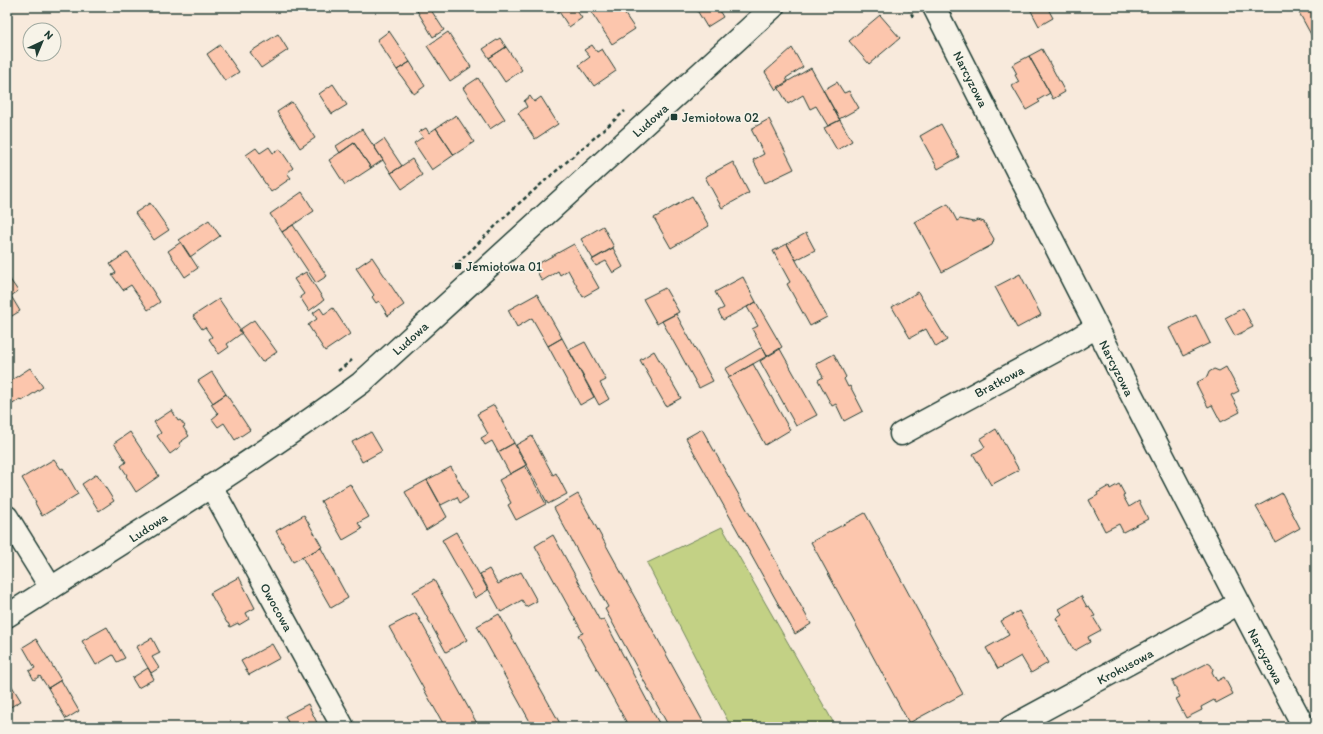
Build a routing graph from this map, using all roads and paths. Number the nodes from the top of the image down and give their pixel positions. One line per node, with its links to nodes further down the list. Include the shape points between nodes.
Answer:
1 (773, 7): 9 (street, Ludowa, via 360,383)
2 (934, 7): 5 (street, Narcyzowa)
3 (630, 106): 4 (path, via 516,206)
4 (450, 271)
5 (1096, 327): 8 (street, Bratkowa); 12 (street, Narcyzowa)
6 (357, 356): 7 (path)
7 (336, 373)
8 (901, 434)
9 (211, 486): 11 (street, Ludowa); 14 (street, Owocowa)
10 (7, 517): 11 (street)
11 (51, 588): 13 (street, Ludowa)
12 (1238, 603): 15 (street, Krokusowa); 16 (street, Narcyzowa)
13 (7, 616)
14 (343, 727)
15 (1011, 727)
16 (1304, 727)

